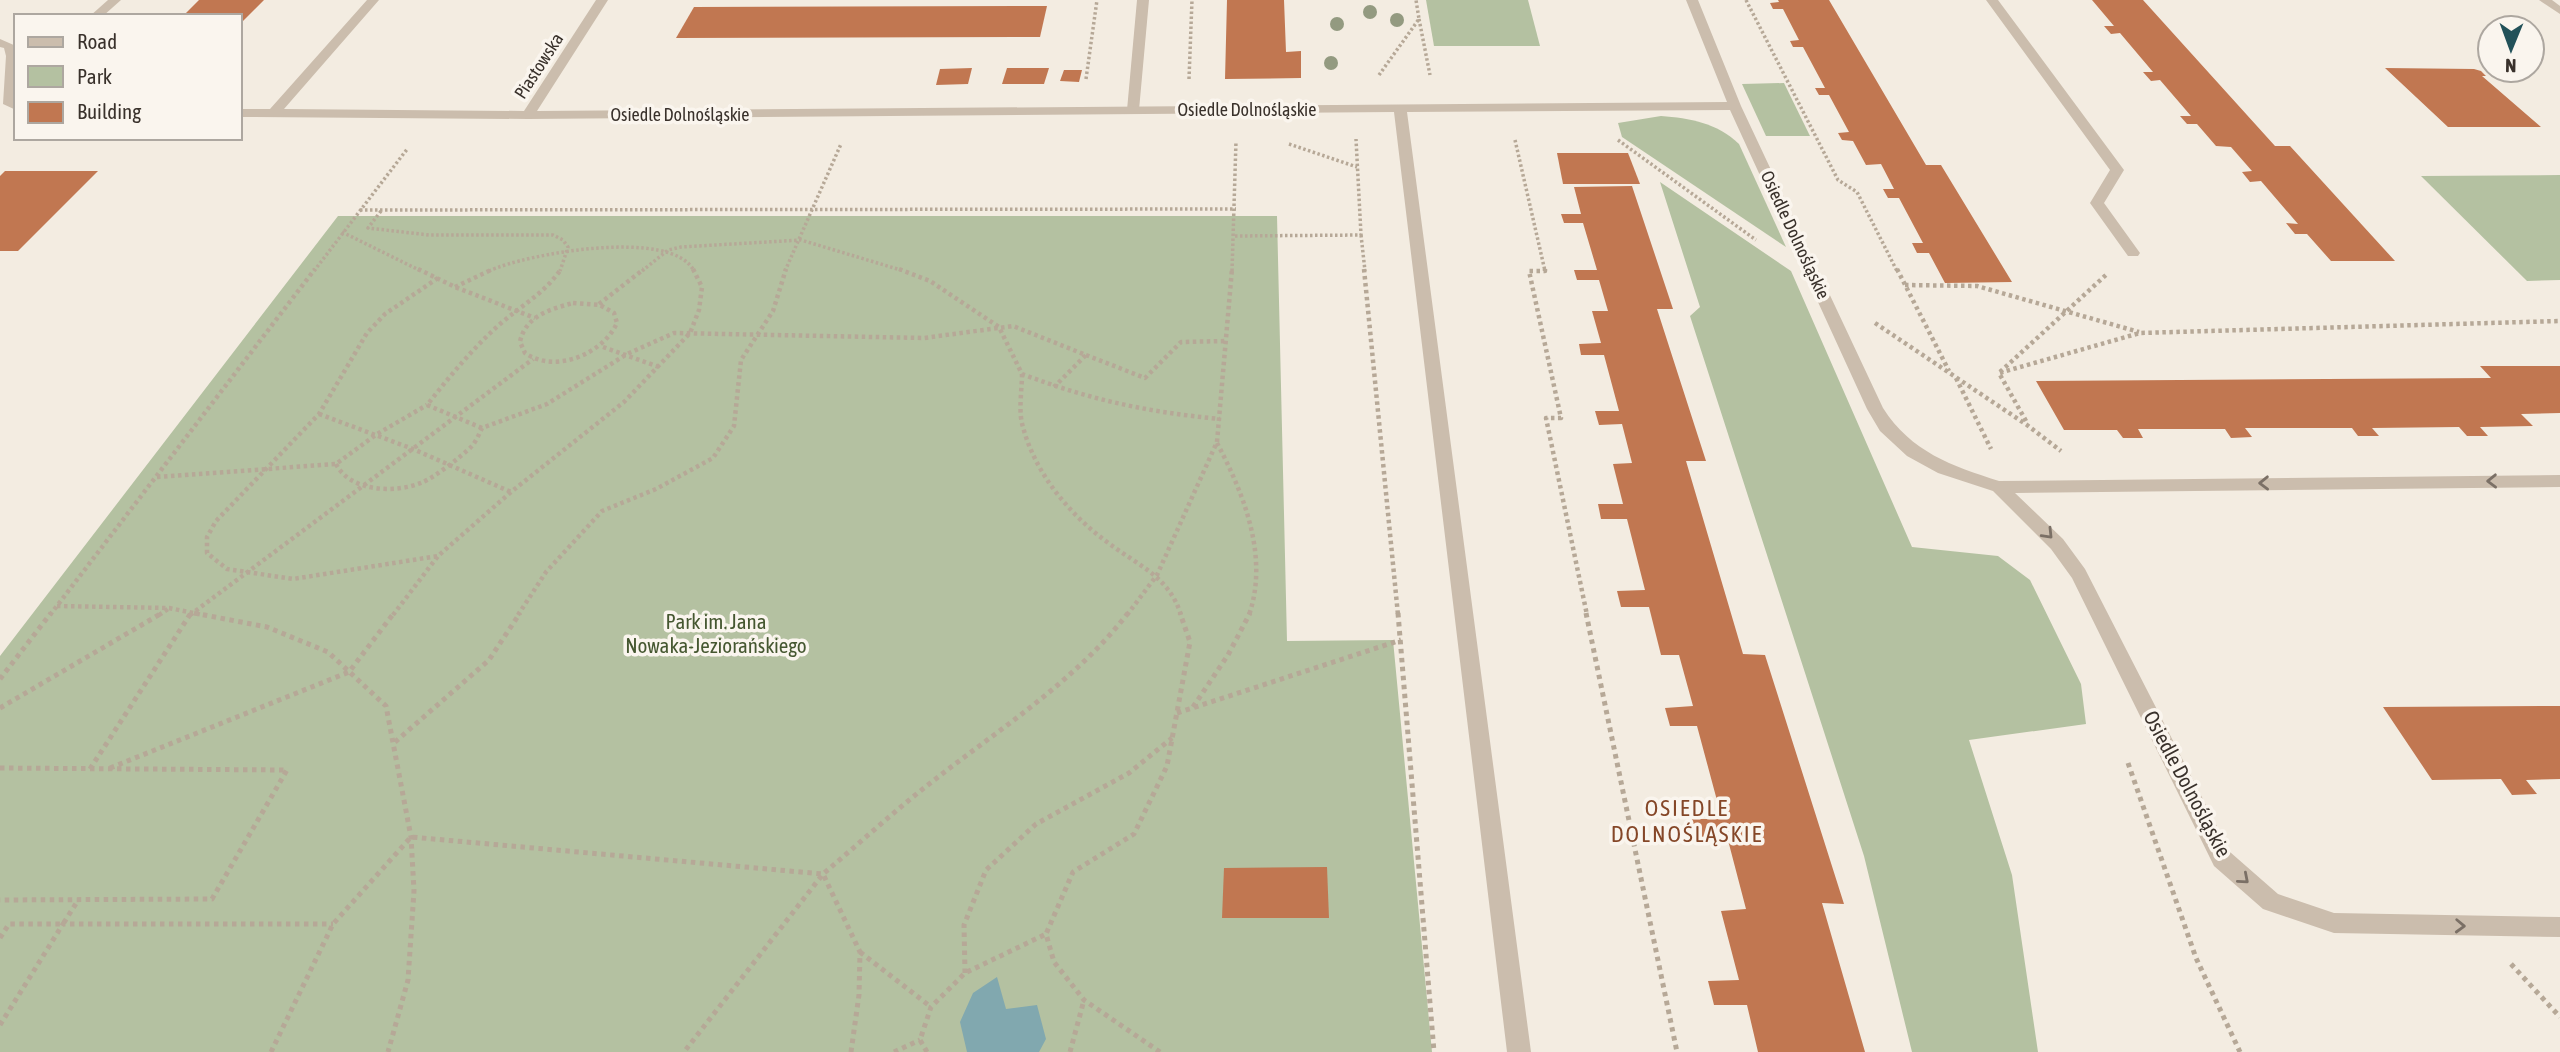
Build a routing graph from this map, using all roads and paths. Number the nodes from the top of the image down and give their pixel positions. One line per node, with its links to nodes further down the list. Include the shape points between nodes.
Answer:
1 (115, 0): 13 (street)
2 (373, 0): 23 (street)
3 (602, 0): 25 (street, Piastowska)
4 (1097, 0): 15 (path)
5 (1143, 0): 21 (street)
6 (1192, 0): 16 (path)
7 (1416, 0): 19 (path, via 1419,19)
8 (1692, 0): 18 (street)
9 (1746, 0): 43 (path, via 1838,180 1857,192)
10 (1992, 0): 41 (street, via 2117,170 2097,203)
11 (2545, 0): 12 (street)
12 (2560, 11)
13 (98, 14)
14 (9, 44): 17 (street)
15 (1086, 82)
16 (1188, 90)
17 (8, 105)
18 (1735, 106): 20 (street, Osiedle Dolnośląskie); 80 (street, Osiedle Dolnośląskie, via 1887,431 1942,469)
19 (1355, 109): 20 (street, Osiedle Dolnośląskie); 21 (street, Osiedle Dolnośląskie); 30 (path)
20 (1401, 109): 126 (street)
21 (1133, 110): 25 (street, Osiedle Dolnośląskie)
22 (242, 113): 23 (street, Osiedle Dolnośląskie)
23 (274, 113): 24 (street, Osiedle Dolnośląskie)
24 (434, 114): 25 (street, Osiedle Dolnośląskie); 32 (path)
25 (528, 115)
26 (1236, 139): 31 (path)
27 (1515, 139): 127 (path, via 1545,271 1529,271 1561,418 1546,418)
28 (842, 142): 34 (path)
29 (1285, 142): 30 (path)
30 (1357, 167): 36 (path)
31 (1236, 209): 34 (path); 37 (path)
32 (360, 210): 33 (path); 35 (path)
33 (382, 210): 34 (path); 40 (path, via 368,228 429,235 553,235 563,240)
34 (813, 211): 38 (path)
35 (342, 232): 42 (path); 77 (path)
36 (1362, 235): 37 (path); 88 (path)
37 (1235, 236): 54 (path)
38 (800, 240): 39 (path); 50 (path, via 882,262 930,281); 53 (path)
39 (668, 250): 40 (path, via 625,245); 45 (path); 52 (path, via 692,266 702,287)
40 (566, 252): 44 (path, via 508,262); 47 (path, via 550,286)
41 (2133, 253): 46 (path)
42 (438, 278): 44 (path); 66 (path, via 385,314 367,333)
43 (1905, 285): 46 (path, via 1977,286); 60 (path)
44 (455, 287): 47 (path)
45 (599, 304): 48 (path, via 573,303); 55 (path, via 617,317 613,336)
46 (2067, 310): 51 (path); 62 (path)
47 (519, 311): 48 (path); 65 (path, via 454,371)
48 (535, 318): 58 (path, via 519,336 519,345)
49 (2560, 321): 51 (path)
50 (999, 327): 53 (path, via 924,338); 57 (path, via 1013,326); 61 (path)
51 (2140, 332): 62 (path)
52 (690, 333): 53 (path); 56 (path, via 674,333); 59 (path)
53 (760, 334): 95 (path, via 741,360 734,426 712,457 656,489 602,511 546,572 489,660)
54 (1227, 341): 57 (path, via 1181,342 1144,378); 68 (path)
55 (602, 346): 56 (path); 58 (path, via 560,362)
56 (627, 354): 59 (path); 70 (path, via 547,404)
57 (1086, 355): 64 (path)
58 (533, 359): 67 (path)
59 (659, 367): 81 (path, via 624,402)
60 (1949, 372)
61 (1022, 373): 64 (path); 84 (path, via 1021,426 1048,485 1105,541)
62 (1999, 373): 69 (path)
63 (1956, 377): 80 (path, via 1999,466)
64 (1054, 387): 68 (path, via 1165,414)
65 (427, 405): 67 (path); 71 (path)
66 (319, 414): 71 (path); 76 (path)
67 (453, 416): 70 (path); 73 (path)
68 (1220, 419): 72 (path)
69 (2027, 425)
70 (482, 428): 75 (path, via 472,446)
71 (377, 434): 73 (path); 74 (path)
72 (1217, 442): 84 (path); 91 (path, via 1231,467 1254,543 1254,599)
73 (412, 449): 75 (path); 79 (path)
74 (335, 464): 76 (path); 79 (path, via 342,476)
75 (448, 464): 79 (path, via 423,482 393,488); 81 (path)
76 (264, 470): 77 (path); 83 (path, via 216,521 207,537 208,553 227,569)
77 (156, 477): 85 (path)
78 (2560, 481): 80 (street, Osiedle Dolnośląskie, one-way to 80)
79 (363, 486): 83 (path)
80 (1999, 487): 107 (street, Osiedle Dolnośląskie, one-way to 107, via 2057,544 2079,574 2222,859 2271,902 2334,923)
81 (511, 492): 82 (path)
82 (438, 556): 83 (path, via 293,579); 89 (path)
83 (245, 574): 87 (path)
84 (1157, 575): 93 (path, via 1176,599 1190,642); 101 (path, via 1110,636 1050,692 939,776)
85 (57, 606): 86 (path); 90 (path)
86 (169, 608): 87 (path); 92 (path)
87 (192, 612): 89 (path, via 267,627 328,652); 98 (path)
88 (1401, 640): 91 (path); 125 (path)
89 (349, 672): 95 (path, via 386,706); 99 (path)
90 (0, 679)
91 (1193, 707): 93 (path)
92 (0, 708)
93 (1177, 713): 94 (path)
94 (1173, 737): 108 (path, via 1167,766 1133,834 1073,872); 111 (path, via 1129,773 1035,824 986,870 964,925)
95 (395, 742): 100 (path)
96 (2128, 762): 128 (path, via 2196,958)
97 (0, 768): 98 (path)
98 (90, 769): 99 (path)
99 (106, 769): 103 (path, via 287,770 212,899)
100 (411, 837): 101 (path); 104 (path); 118 (path, via 414,891 408,980)
101 (823, 874): 110 (path); 119 (path)
102 (0, 900): 103 (path)
103 (77, 901): 105 (path)
104 (333, 924): 105 (path); 117 (path)
105 (62, 925): 109 (path, via 9,924); 115 (path)
106 (2560, 926): 107 (street, Osiedle Dolnośląskie)
107 (2478, 927): 114 (path)
108 (1046, 934): 111 (path); 112 (path, via 1054,962)
109 (0, 938)
110 (860, 953): 113 (path); 120 (path)
111 (965, 973): 113 (path)
112 (1084, 1000): 123 (path); 124 (path)
113 (931, 1007): 116 (path)
114 (2560, 1017)
115 (0, 1025)
116 (920, 1040): 121 (path); 122 (path)
117 (271, 1052)
118 (388, 1052)
119 (684, 1052)
120 (851, 1052)
121 (894, 1052)
122 (927, 1052)
123 (1070, 1052)
124 (1160, 1052)
125 (1434, 1052)
126 (1519, 1052)
127 (1677, 1052)
128 (2240, 1052)

